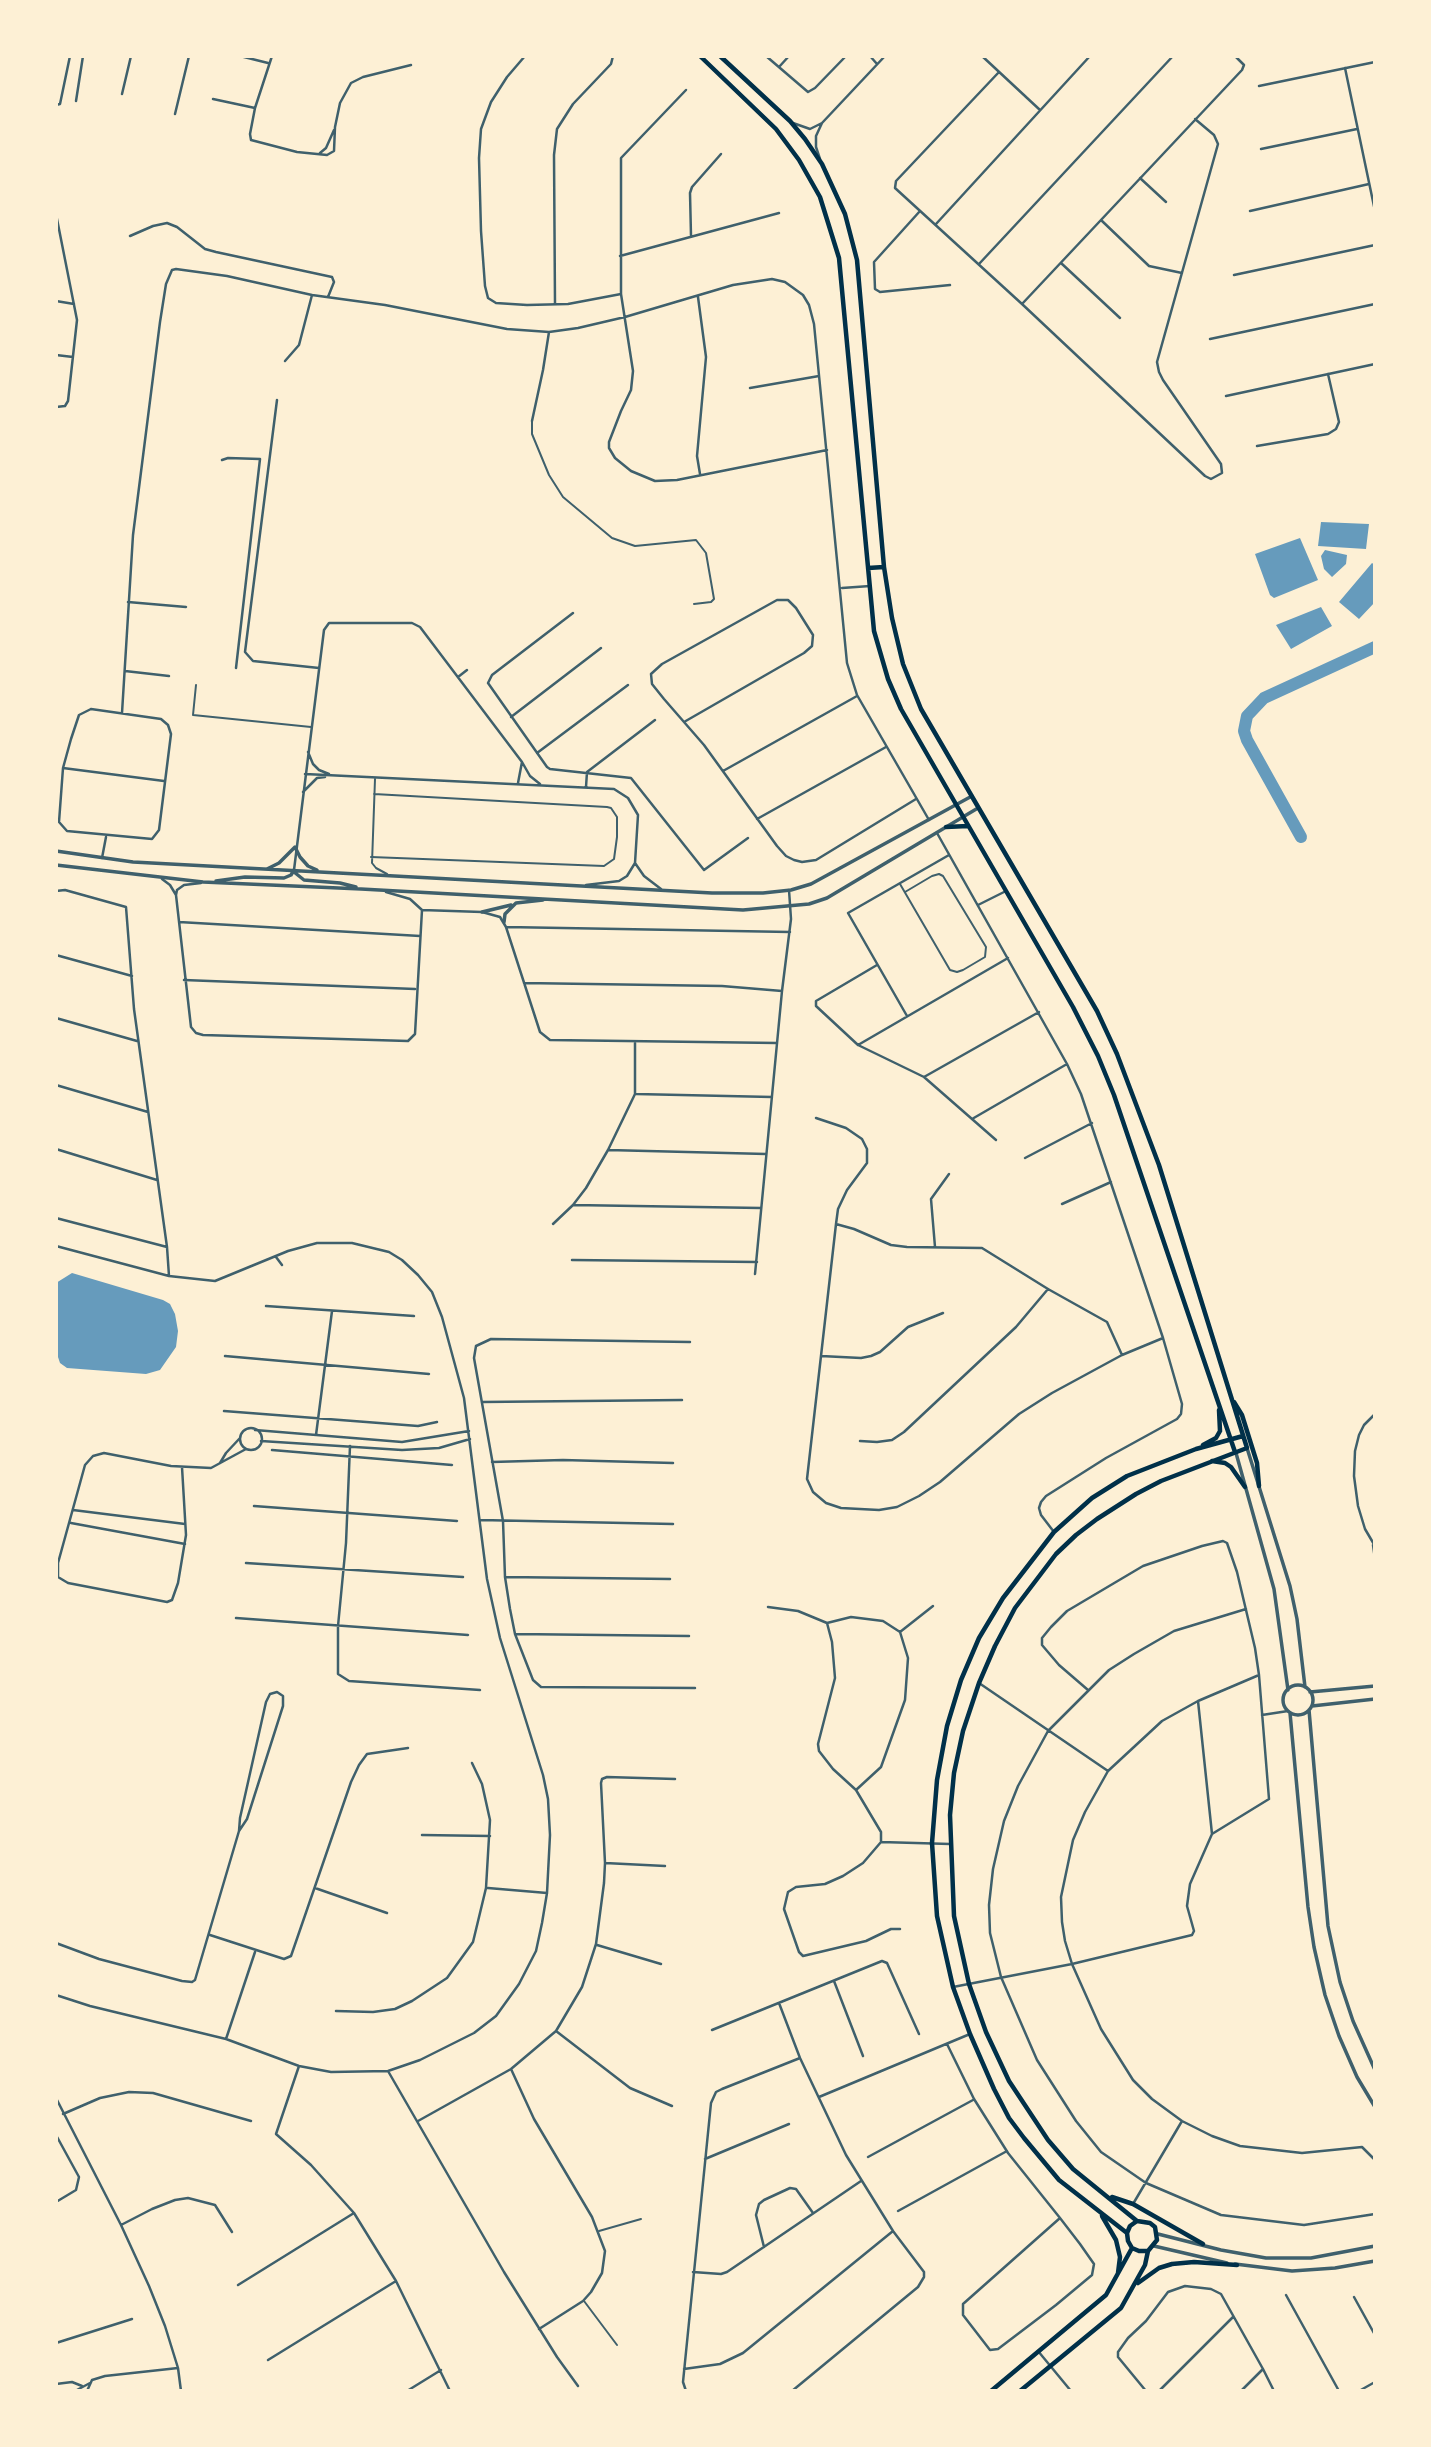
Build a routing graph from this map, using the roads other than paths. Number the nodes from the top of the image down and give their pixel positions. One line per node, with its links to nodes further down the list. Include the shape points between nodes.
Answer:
1 (70, 56): 32 (street)
2 (83, 56): 31 (street)
3 (131, 56): 29 (street)
4 (188, 56): 35 (street)
5 (240, 56): 21 (street)
6 (272, 56): 21 (street)
7 (525, 56): 72 (street, via 491,102 481,129 485,286 488,298 496,303)
8 (613, 56): 72 (street, via 557,129)
9 (700, 56): 95 (main road, via 776,129 820,197 830,225 839,258)
10 (720, 56): 37 (main road)
11 (766, 56): 24 (street)
12 (789, 56): 24 (street)
13 (846, 56): 24 (street, via 808,92)
14 (870, 56): 22 (street)
15 (885, 56): 22 (street)
16 (982, 56): 26 (street)
17 (1090, 56): 34 (street)
18 (1173, 56): 62 (street)
19 (1234, 56): 36 (street, via 1244,65 1242,70)
20 (1375, 62): 25 (street)
21 (268, 63): 33 (street)
22 (877, 64): 38 (street)
23 (411, 65): 39 (street, via 351,83)
24 (779, 67)
25 (1345, 68): 27 (street); 40 (street)
26 (999, 72): 34 (street); 48 (street, via 896,181 895,188)
27 (1259, 86)
28 (686, 90): 60 (street, via 621,158)
29 (121, 94)
30 (213, 99): 33 (street)
31 (76, 100)
32 (58, 104)
33 (255, 108): 42 (street, via 251,140)
34 (1040, 110): 54 (street)
35 (175, 114)
36 (1195, 120): 45 (street); 63 (street, via 1218,144)
37 (790, 121): 38 (street, via 810,129); 44 (main road)
38 (822, 123): 44 (street, via 816,136)
39 (335, 127): 42 (street, via 324,151); 42 (street, via 334,151)
40 (1358, 129): 41 (street); 46 (street)
41 (1261, 149)
42 (317, 155)
43 (721, 155): 56 (street, via 692,187)
44 (822, 164): 94 (main road, via 845,214 857,260)
45 (1139, 178): 47 (street); 53 (street)
46 (1369, 184): 49 (street); 50 (street)
47 (1166, 202)
48 (920, 211): 54 (street); 65 (street, via 874,262 875,289)
49 (1250, 211)
50 (1375, 211)
51 (779, 213): 56 (street)
52 (56, 214): 59 (street)
53 (1101, 220): 61 (street); 63 (street, via 1149,266)
54 (936, 224): 62 (street)
55 (130, 236): 69 (street, via 167,223 216,252 330,276 334,282)
56 (691, 236): 60 (street)
57 (1375, 245): 64 (street)
58 (56, 249): 59 (street)
59 (64, 250): 71 (street)
60 (620, 256): 67 (street)
61 (1061, 263): 73 (street); 76 (street)
62 (979, 264): 73 (street)
63 (1182, 274): 73 (street, via 1157,362 1163,380 1221,464 1222,473 1211,479)
64 (1234, 275)
65 (950, 285)
66 (312, 295): 69 (street); 81 (street, via 299,345); 98 (street, via 227,276 176,269 169,274)
67 (621, 295): 72 (street); 75 (street)
68 (698, 295): 75 (street); 84 (street, via 772,279 794,288 809,305); 93 (street, via 706,356 697,456)
69 (328, 297): 77 (street, via 507,329)
70 (56, 302): 71 (street)
71 (74, 304): 80 (street, via 78,320)
72 (555, 304)
73 (1022, 304)
74 (1375, 304): 78 (street)
75 (625, 317): 77 (street); 93 (street, via 632,353 631,390 609,448 631,471 655,481)
76 (1120, 318)
77 (549, 332): 89 (street)
78 (1210, 339)
79 (56, 355): 80 (street)
80 (73, 358): 88 (street, via 68,401)
81 (285, 361)
82 (1375, 364): 83 (street)
83 (1328, 374): 86 (street); 90 (street, via 1339,422 1336,429)
84 (819, 376): 85 (street); 91 (street)
85 (750, 388)
86 (1227, 396)
87 (277, 400): 104 (street, via 245,652 253,662)
88 (56, 407)
89 (532, 421): 99 (lane, via 532,434 548,475 563,497 612,538 635,546 696,540 706,553 714,599)
90 (1257, 446)
91 (827, 450): 93 (street); 97 (street)
92 (222, 460): 103 (street, via 260,459)
93 (700, 474)
94 (884, 567): 95 (main road); 133 (main road, via 906,673 921,709)
95 (868, 568): 96 (main road)
96 (870, 586): 97 (street); 135 (main road, via 874,631 888,679)
97 (842, 588): 111 (street, via 847,663)
98 (128, 602): 100 (street); 106 (street)
99 (694, 604)
100 (186, 607)
101 (573, 614): 113 (street, via 488,679 489,688)
102 (601, 648): 113 (street)
103 (236, 668)
104 (319, 668): 108 (street, via 324,629 329,623 412,623); 116 (street)
105 (467, 670): 108 (street)
106 (125, 671): 107 (street); 112 (street)
107 (169, 676)
108 (458, 677): 120 (street)
109 (196, 685): 116 (lane, via 193,715)
110 (628, 685): 119 (street)
111 (858, 695): 117 (street); 122 (street)
112 (122, 713): 121 (street, via 82,712); 127 (street, via 168,724 171,734)
113 (511, 717): 119 (street)
114 (655, 720): 123 (street)
115 (684, 722): 115 (street, via 812,646 813,635 788,600 776,600 651,674 652,684); 122 (street)
116 (311, 727): 118 (street)
117 (886, 747): 134 (street); 138 (street)
118 (308, 751): 124 (street); 125 (street, via 313,764)
119 (537, 753): 123 (street, via 550,769)
120 (522, 762): 128 (street); 129 (street)
121 (64, 768): 127 (street); 143 (street, via 61,826 67,831)
122 (723, 771): 138 (street)
123 (587, 772): 130 (street); 144 (street, via 631,778 704,870)
124 (305, 774): 125 (street); 131 (street)
125 (332, 775): 126 (street); 131 (street, via 317,778)
126 (375, 777): 128 (street); 132 (lane)
127 (165, 781): 143 (street, via 155,837 148,841)
128 (518, 783): 129 (street)
129 (540, 784): 130 (street)
130 (586, 787): 150 (street, via 614,789 628,798 638,815)
131 (302, 793): 145 (street)
132 (374, 794): 148 (lane); 148 (lane, via 576,804 611,808 618,817 615,856 608,865)
133 (972, 796): 135 (street); 136 (main road)
134 (916, 798): 138 (street, via 809,862 786,856); 139 (street)
135 (956, 805): 137 (main road); 139 (street)
136 (978, 808): 137 (street); 238 (main road, via 1097,1011 1117,1054 1159,1165)
137 (963, 817): 140 (main road); 141 (street)
138 (757, 819)
139 (929, 820): 164 (street, via 811,884)
140 (968, 826): 141 (main road); 166 (main road)
141 (946, 827): 142 (street)
142 (937, 832): 147 (street); 172 (street, via 827,898)
143 (106, 836): 149 (street)
144 (748, 838)
145 (295, 847): 152 (street); 153 (street); 154 (street, via 308,866)
146 (56, 851): 149 (street)
147 (949, 855): 159 (street); 171 (street)
148 (372, 857): 155 (lane, via 373,866)
149 (102, 858): 152 (street)
150 (635, 863): 160 (street, via 619,881); 162 (street)
151 (56, 865): 156 (street)
152 (265, 869): 153 (street)
153 (294, 870): 154 (street); 157 (street, via 284,878); 161 (street, via 304,880)
154 (322, 872): 155 (street)
155 (388, 874): 160 (street)
156 (162, 879): 158 (street); 168 (street)
157 (211, 882): 158 (street); 161 (street)
158 (203, 883): 168 (street, via 184,885)
159 (899, 883): 167 (lane); 181 (street, via 848,913)
160 (579, 886): 162 (street)
161 (361, 889): 163 (street)
162 (661, 889): 164 (street)
163 (381, 890): 169 (street); 173 (street, via 410,898)
164 (789, 890): 172 (street)
165 (56, 891): 182 (street, via 126,907)
166 (1006, 891): 171 (street); 241 (main road, via 1098,1056)
167 (905, 892): 167 (lane, via 950,970 963,970 985,957 987,952 943,876 932,876)
168 (176, 895): 175 (street)
169 (556, 899): 170 (street); 172 (street, via 743,910)
170 (516, 903): 174 (street); 176 (street, via 505,914)
171 (978, 905): 180 (street)
172 (790, 906): 177 (street)
173 (422, 910): 174 (street); 178 (street)
174 (482, 912): 176 (street, via 494,914)
175 (178, 922): 178 (street); 183 (street)
176 (505, 924): 177 (street); 184 (street)
177 (790, 932): 186 (street)
178 (420, 936): 185 (street)
179 (56, 956): 182 (street)
180 (1008, 957): 187 (street); 188 (street)
181 (877, 965): 188 (street); 193 (street, via 816,1001)
182 (132, 976): 191 (street)
183 (184, 979): 185 (street); 185 (street, via 193,1031 203,1035 408,1041 415,1034)
184 (524, 983): 186 (street); 190 (street, via 544,1037)
185 (416, 989)
186 (782, 991): 192 (street)
187 (1039, 1012): 194 (street); 195 (street)
188 (907, 1016): 193 (street)
189 (56, 1018): 191 (street)
190 (635, 1041): 192 (street); 197 (street)
191 (139, 1042): 199 (street)
192 (777, 1043): 198 (street)
193 (858, 1045): 195 (street)
194 (1067, 1064): 201 (street); 202 (street)
195 (924, 1077): 201 (street)
196 (56, 1085): 199 (street)
197 (635, 1094): 198 (street); 205 (street)
198 (772, 1097): 206 (street)
199 (148, 1112): 209 (street)
200 (816, 1118): 216 (street, via 846,1128 862,1139 867,1149 867,1163 847,1190)
201 (972, 1119): 203 (street)
202 (1092, 1123): 207 (street); 210 (street)
203 (996, 1140)
204 (56, 1149): 209 (street)
205 (608, 1150): 206 (street); 211 (street)
206 (767, 1154): 213 (street)
207 (1025, 1158)
208 (949, 1174): 219 (street, via 932,1199)
209 (158, 1180): 218 (street)
210 (1111, 1182): 212 (street); 231 (street)
211 (573, 1205): 213 (street); 215 (street)
212 (1062, 1205)
213 (761, 1208): 222 (street)
214 (56, 1217): 218 (street)
215 (552, 1224)
216 (836, 1224): 219 (street, via 891,1245); 235 (street)
217 (56, 1246): 225 (street)
218 (167, 1247): 225 (street)
219 (935, 1247): 226 (street, via 982,1248)
220 (276, 1257): 223 (street); 225 (street, via 215,1281); 247 (street, via 334,1241 372,1246 402,1260 437,1303)
221 (572, 1260): 222 (street)
222 (757, 1262): 224 (street)
223 (282, 1265)
224 (755, 1274)
225 (169, 1276)
226 (1048, 1290): 233 (street, via 1107,1322); 256 (street, via 1016,1327 904,1432 892,1440)
227 (266, 1306): 228 (street)
228 (332, 1311): 230 (street); 236 (street)
229 (943, 1313): 235 (street, via 908,1327 872,1356)
230 (414, 1317)
231 (1163, 1338): 233 (street); 285 (street, via 1181,1413 1046,1496 1039,1508)
232 (690, 1342): 240 (street, via 482,1341 474,1358)
233 (1122, 1355): 235 (street, via 1020,1414 919,1496 879,1510 841,1508 817,1497 807,1479)
234 (225, 1356): 236 (street)
235 (821, 1356)
236 (325, 1364): 237 (street); 244 (street)
237 (429, 1374)
238 (1229, 1392): 249 (main road); 274 (main road, via 1242,1415)
239 (682, 1400): 240 (street)
240 (482, 1402): 269 (street)
241 (1219, 1404): 254 (main road); 263 (main road, via 1220,1431)
242 (224, 1410): 244 (street)
243 (1375, 1414): 287 (street, via 1364,1425 1355,1451 1354,1492)
244 (319, 1419): 245 (street, via 418,1426); 248 (street)
245 (437, 1422)
246 (256, 1430): 248 (street); 251 (street, via 246,1430); 255 (street)
247 (469, 1431): 250 (street); 253 (street)
248 (316, 1435): 252 (street, via 402,1442)
249 (1243, 1436): 254 (main road); 261 (main road)
250 (442, 1437): 252 (street); 259 (street)
251 (240, 1438): 262 (street); 270 (street)
252 (422, 1438): 260 (street)
253 (470, 1439): 259 (street); 279 (street)
254 (1231, 1440): 263 (main road); 266 (main road)
255 (261, 1441): 257 (street); 262 (street, via 256,1449)
256 (860, 1441)
257 (295, 1442): 258 (street); 265 (street)
258 (350, 1446): 260 (street); 267 (street)
259 (442, 1446): 260 (street)
260 (422, 1448)
261 (1247, 1448): 266 (main road); 274 (street)
262 (246, 1449): 270 (street)
263 (1196, 1449): 285 (main road, via 1127,1476 1092,1498)
264 (272, 1450): 265 (street)
265 (295, 1451): 267 (street)
266 (1235, 1452): 268 (main road); 275 (street)
267 (350, 1456): 272 (street); 278 (street)
268 (1210, 1461): 275 (main road, via 1231,1467); 305 (main road, via 1136,1494 1076,1535 1041,1572 1016,1608)
269 (492, 1462): 271 (street); 281 (street)
270 (220, 1463): 273 (street, via 211,1468)
271 (673, 1463)
272 (452, 1465)
273 (182, 1467): 277 (street, via 99,1453 85,1465); 283 (street)
274 (1259, 1486): 307 (street, via 1290,1586)
275 (1245, 1487): 311 (street, via 1274,1589)
276 (254, 1506): 278 (street)
277 (73, 1510): 282 (street); 283 (street)
278 (347, 1511): 280 (street); 290 (street)
279 (480, 1520): 281 (street); 335 (street, via 500,1638 548,1800)
280 (457, 1521)
281 (503, 1521): 284 (street); 292 (street)
282 (69, 1523): 286 (street); 286 (street, via 58,1577 68,1583 169,1602 178,1583)
283 (186, 1524): 286 (street)
284 (673, 1524)
285 (1054, 1532): 329 (main road, via 1003,1598 961,1680 937,1780)
286 (185, 1544)
287 (1374, 1545): 288 (street)
288 (1375, 1559)
289 (246, 1563): 290 (street)
290 (343, 1569): 291 (street); 299 (street)
291 (463, 1577)
292 (505, 1577): 293 (street); 301 (street)
293 (670, 1579)
294 (933, 1606): 300 (street)
295 (768, 1607): 298 (street, via 813,1615)
296 (1246, 1609): 304 (street); 310 (street, via 1168,1634 1109,1670); 310 (street, via 1229,1546 1223,1541 1143,1566 1067,1611 1042,1638 1042,1645 1059,1665)
297 (236, 1618): 299 (street)
298 (827, 1623): 300 (street, via 851,1617 883,1621); 323 (street, via 835,1678 819,1751)
299 (338, 1626): 302 (street); 309 (street, via 337,1669 344,1680)
300 (900, 1633): 323 (street, via 908,1658 905,1699 881,1767)
301 (515, 1634): 303 (street); 308 (street, via 530,1675 541,1686)
302 (468, 1635)
303 (689, 1636)
304 (1259, 1675): 314 (street); 317 (street)
305 (979, 1682): 318 (street); 330 (main road, via 954,1773)
306 (1375, 1686): 312 (street)
307 (1305, 1687): 311 (street); 312 (street)
308 (695, 1688)
309 (480, 1690)
310 (1088, 1690): 318 (street)
311 (1288, 1690): 316 (street, via 1283,1701)
312 (1310, 1692): 315 (street)
313 (1375, 1699): 315 (street)
314 (1198, 1701): 321 (street, via 1154,1726); 325 (street)
315 (1310, 1708): 316 (street, via 1300,1715); 361 (street, via 1328,1926 1340,1982)
316 (1289, 1712): 317 (street); 367 (street, via 1314,1947 1339,2036)
317 (1262, 1715): 325 (street, via 1269,1799)
318 (1048, 1731): 321 (street); 344 (street, via 1007,1810 993,1869 990,1933)
319 (408, 1748): 333 (street, via 367,1754 351,1782)
320 (472, 1763): 327 (street, via 488,1805)
321 (1108, 1771): 343 (street, via 1076,1833 1061,1897)
322 (675, 1779): 331 (street, via 603,1779)
323 (856, 1790): 328 (street, via 881,1832)
324 (239, 1831): 324 (street, via 266,1702 277,1692 283,1696 283,1706 247,1819); 338 (street)
325 (1212, 1833): 343 (street, via 1190,1884 1187,1906 1192,1935)
326 (422, 1835): 327 (street)
327 (490, 1836): 334 (street)
328 (881, 1842): 329 (street); 337 (street, via 863,1863 843,1876 788,1892 785,1909 803,1956)
329 (932, 1843): 330 (street); 347 (main road, via 937,1916)
330 (950, 1844): 346 (main road, via 954,1916)
331 (605, 1863): 332 (street); 340 (street)
332 (665, 1866)
333 (316, 1888): 336 (street); 341 (street, via 291,1956)
334 (486, 1888): 335 (street); 350 (street, via 472,1942 447,1978 395,2009)
335 (547, 1893): 362 (street, via 536,1951 496,2016 453,2045)
336 (387, 1913)
337 (900, 1928)
338 (210, 1935): 339 (street, via 192,1982 99,1959); 341 (street)
339 (56, 1943)
340 (596, 1944): 342 (street); 352 (street, via 582,1987)
341 (256, 1951): 355 (street)
342 (661, 1964)
343 (1072, 1964): 344 (street); 370 (street, via 1116,2056 1152,2099)
344 (1001, 1977): 346 (street); 379 (street, via 1037,2060 1076,2121 1101,2152)
345 (834, 1981): 349 (street); 353 (street, via 885,1961); 357 (street)
346 (970, 1984): 347 (street); 380 (main road, via 986,2032 1027,2112 1073,2169)
347 (953, 1987): 354 (main road)
348 (56, 1995): 355 (street)
349 (779, 2003): 351 (street); 358 (street)
350 (337, 2011)
351 (712, 2030)
352 (556, 2031): 360 (street); 366 (street, via 622,2082)
353 (919, 2034)
354 (970, 2034): 356 (street); 384 (main road, via 994,2089 1024,2138 1059,2179)
355 (226, 2039): 359 (street)
356 (947, 2044): 363 (street); 365 (street)
357 (863, 2056)
358 (800, 2058): 363 (street); 376 (street, via 716,2092)
359 (299, 2066): 362 (street, via 331,2072); 385 (street, via 276,2134)
360 (511, 2069): 371 (street); 392 (street)
361 (1375, 2070)
362 (388, 2071): 371 (street)
363 (819, 2097): 378 (street)
364 (56, 2098): 368 (street)
365 (974, 2099): 374 (street); 375 (street)
366 (672, 2106)
367 (1375, 2107)
368 (63, 2114): 369 (street, via 129,2092 153,2093); 391 (street)
369 (251, 2121)
370 (1182, 2121): 377 (street, via 1240,2146 1297,2154 1362,2147); 379 (street)
371 (418, 2122): 415 (street)
372 (789, 2124): 376 (street)
373 (56, 2135): 381 (street, via 79,2178 76,2190)
374 (1007, 2151): 383 (street); 388 (street)
375 (868, 2157)
376 (704, 2160): 405 (street)
377 (1375, 2160)
378 (861, 2181): 386 (street); 393 (street)
379 (1146, 2183): 382 (street); 387 (street, via 1227,2217 1304,2224)
380 (1108, 2196): 382 (main road); 390 (main road)
381 (56, 2202)
382 (1133, 2204): 397 (main road)
383 (898, 2211)
384 (1100, 2212): 395 (main road); 406 (main road, via 1116,2240)
385 (354, 2213): 407 (street); 408 (street)
386 (813, 2213): 400 (street); 400 (street, via 796,2189 764,2200 756,2215)
387 (1375, 2214)
388 (1060, 2218): 388 (street, via 1092,2261 1092,2275 1002,2347 987,2347 963,2315 963,2304)
389 (641, 2219): 392 (lane)
390 (1137, 2221): 395 (main road); 396 (main road, via 1150,2223)
391 (121, 2225): 394 (street, via 188,2198 215,2205); 422 (street)
392 (598, 2231): 412 (street, via 604,2263 598,2283)
393 (893, 2231): 423 (street, via 743,2353 720,2364); 438 (street, via 923,2272 918,2287)
394 (232, 2232)
395 (1127, 2233): 401 (main road)
396 (1158, 2234): 397 (street); 399 (main road)
397 (1203, 2244): 398 (street, via 1266,2258 1311,2258)
398 (1375, 2245)
399 (1154, 2246): 402 (main road); 404 (street)
400 (764, 2248): 405 (street, via 721,2274)
401 (1132, 2248): 402 (main road); 406 (main road)
402 (1147, 2251): 409 (main road)
403 (1375, 2261): 404 (street, via 1292,2272)
404 (1237, 2265): 409 (main road, via 1172,2264)
405 (693, 2272): 423 (street)
406 (1118, 2277): 419 (main road, via 1106,2295)
407 (396, 2281): 420 (street); 425 (street)
408 (239, 2285)
409 (1135, 2286): 421 (main road, via 1121,2308)
410 (1286, 2295): 445 (street)
411 (1354, 2297): 416 (street)
412 (583, 2301): 415 (street); 418 (lane)
413 (1233, 2316): 424 (street); 441 (street, via 1221,2294 1211,2289 1185,2286 1168,2292 1117,2354); 442 (street)
414 (132, 2319): 417 (street)
415 (539, 2329): 430 (street)
416 (1375, 2335)
417 (56, 2343)
418 (617, 2345)
419 (1038, 2351): 421 (street); 439 (main road)
420 (268, 2360)
421 (1051, 2366): 431 (street); 440 (main road)
422 (178, 2368): 427 (street, via 105,2376); 434 (street)
423 (684, 2369): 437 (street)
424 (1263, 2369): 443 (street); 444 (street)
425 (440, 2370): 435 (street); 436 (street)
426 (1375, 2382): 446 (street)
427 (90, 2383): 429 (street); 433 (street)
428 (56, 2384): 429 (street)
429 (82, 2386): 432 (street)
430 (578, 2386)
431 (1068, 2390)
432 (75, 2391)
433 (87, 2391)
434 (181, 2391)
435 (407, 2391)
436 (450, 2391)
437 (686, 2391)
438 (792, 2391)
439 (991, 2391)
440 (1020, 2391)
441 (1146, 2391)
442 (1159, 2391)
443 (1241, 2391)
444 (1274, 2391)
445 (1339, 2391)
446 (1359, 2391)

